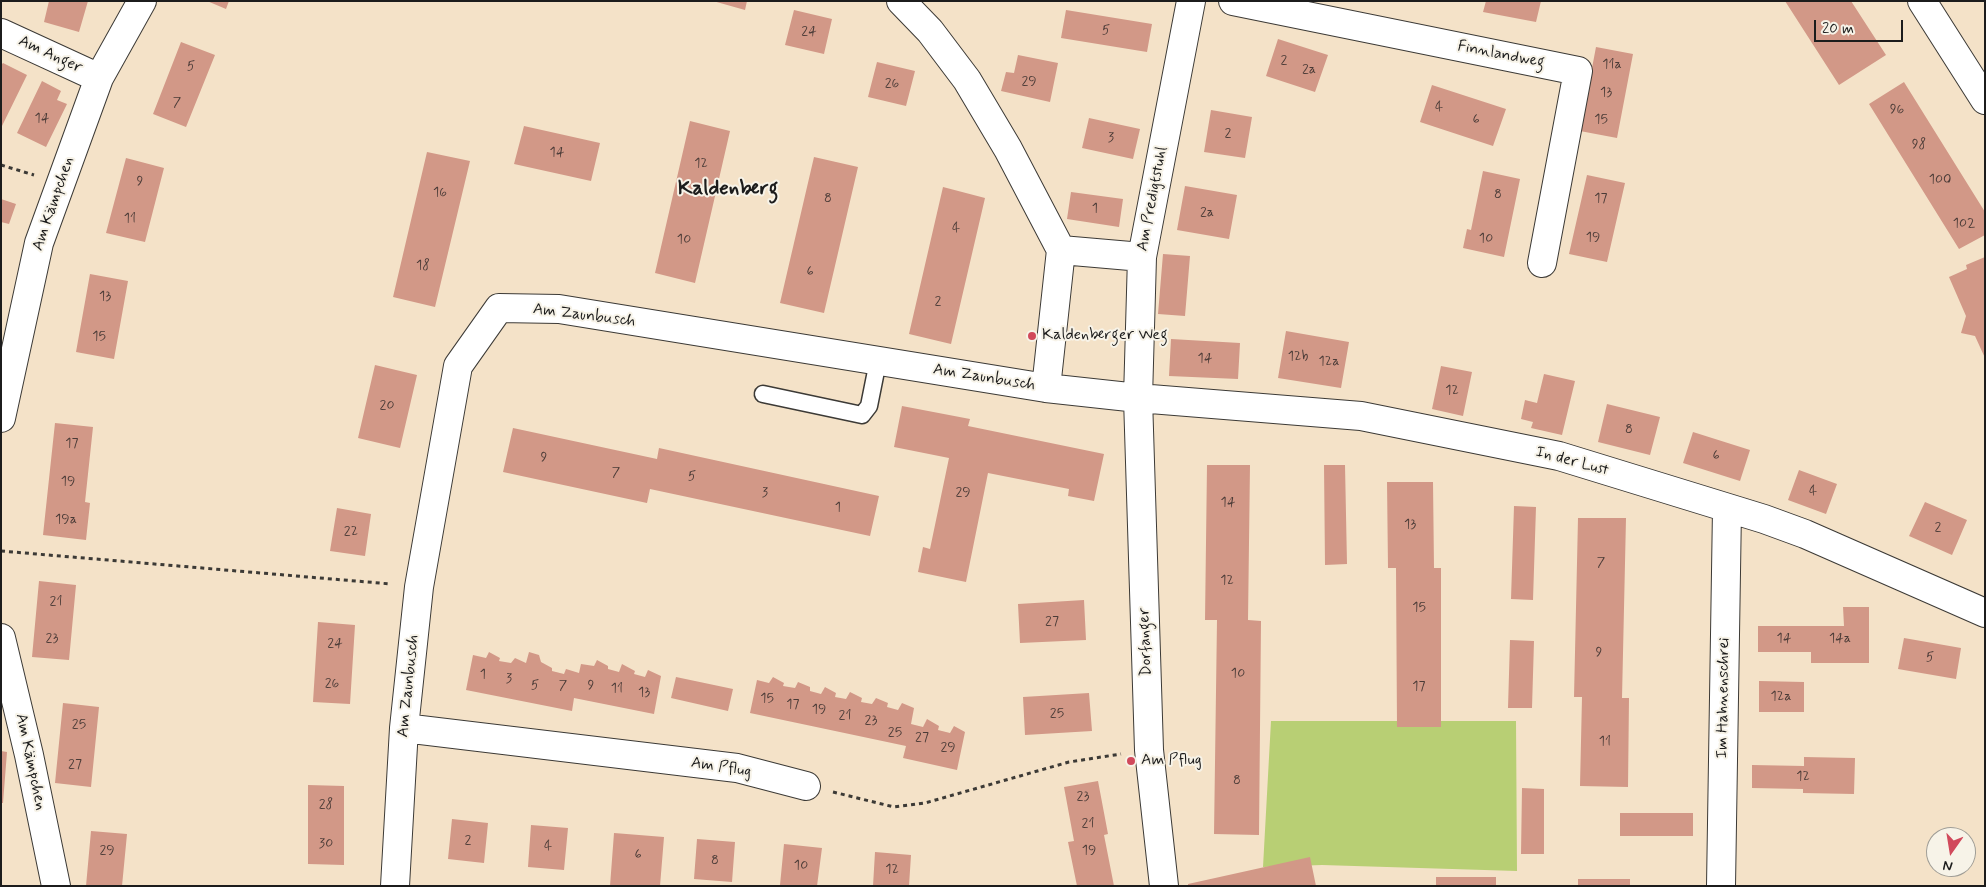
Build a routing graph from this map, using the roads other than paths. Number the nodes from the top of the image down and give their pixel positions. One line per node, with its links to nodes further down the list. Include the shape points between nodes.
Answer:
1 (142, 1): 7 (street, Am Kämpchen)
2 (901, 1): 9 (street, via 967,80)
3 (1190, 1): 10 (street, Am Predigtstuhl)
4 (1233, 1): 11 (street, Finnlandweg, via 1578,71)
5 (1922, 1): 8 (street)
6 (1, 33): 7 (street, Am Anger)
7 (99, 78): 16 (street, Am Kämpchen, via 39,243)
8 (1985, 100)
9 (1061, 250): 10 (street); 13 (street)
10 (1142, 257): 15 (street, Am Predigtstuhl)
11 (1542, 263)
12 (878, 361): 13 (street, Am Zaunbusch); 14 (lane, via 869,406 862,415); 20 (street, Am Zaunbusch, via 559,309 499,308 458,366 419,587)
13 (1046, 388): 15 (street, Am Zaunbusch)
14 (762, 394)
15 (1138, 398): 17 (street, In der Lust, via 1361,416 1559,456); 24 (street, Dorfanger, via 1149,750)
16 (1, 418)
17 (1727, 509): 18 (street, In der Lust, via 1805,534); 25 (street, Im Hahnenschrei)
18 (1985, 613)
19 (1, 638): 22 (street, Am Kämpchen)
20 (404, 728): 21 (street, Am Pflug, via 737,768); 23 (street, Am Zaunbusch)
21 (806, 786)
22 (56, 886)
23 (395, 886)
24 (1164, 886)
25 (1721, 886)

